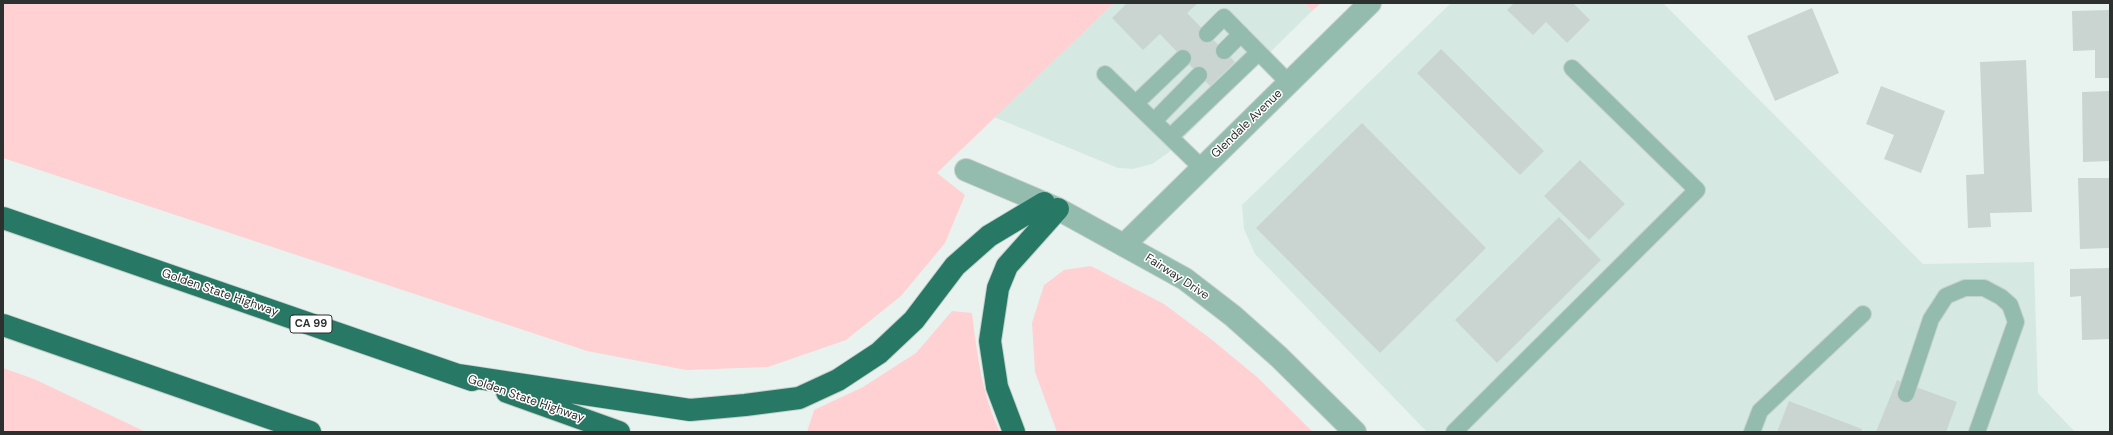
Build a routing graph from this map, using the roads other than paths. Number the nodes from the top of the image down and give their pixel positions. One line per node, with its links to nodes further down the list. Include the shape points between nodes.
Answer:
1 (1370, 3): 10 (street, Glendale Avenue)
2 (1207, 34): 3 (lane, via 1224,17)
3 (1241, 34): 4 (lane); 5 (lane)
4 (1224, 51)
5 (1258, 53): 10 (lane); 13 (lane)
6 (1183, 58): 11 (lane)
7 (1572, 68): 29 (lane, via 1697,190)
8 (1105, 74): 11 (lane)
9 (1199, 75): 12 (lane)
10 (1289, 83): 14 (street, Glendale Avenue)
11 (1136, 103): 12 (lane)
12 (1154, 121): 13 (lane)
13 (1170, 137): 14 (lane)
14 (1202, 168): 18 (street, Glendale Avenue)
15 (966, 170): 16 (street, Fairway Drive)
16 (1051, 206): 18 (street, Fairway Drive); 21 (highway, via 989,236 955,266 914,320 879,353 838,380 798,398 690,410); 27 (highway, via 1007,266 998,288 990,341 997,387)
17 (3, 218): 21 (highway, Golden State Highway / CA 99)
18 (1124, 245): 28 (street, Fairway Drive, via 1185,279 1234,316)
19 (1863, 314): 30 (lane, via 1760,412)
20 (3, 325): 22 (highway)
21 (458, 375): 26 (highway, Golden State Highway / CA 99)
22 (181, 386): 24 (highway); 25 (highway)
23 (1906, 394): 31 (lane, via 1931,319 1946,296 1965,288 1984,288 1990,291 2010,305 2016,322)
24 (270, 432)
25 (310, 432)
26 (619, 432)
27 (1014, 432)
28 (1355, 432)
29 (1454, 432)
30 (1752, 432)
31 (1977, 432)

